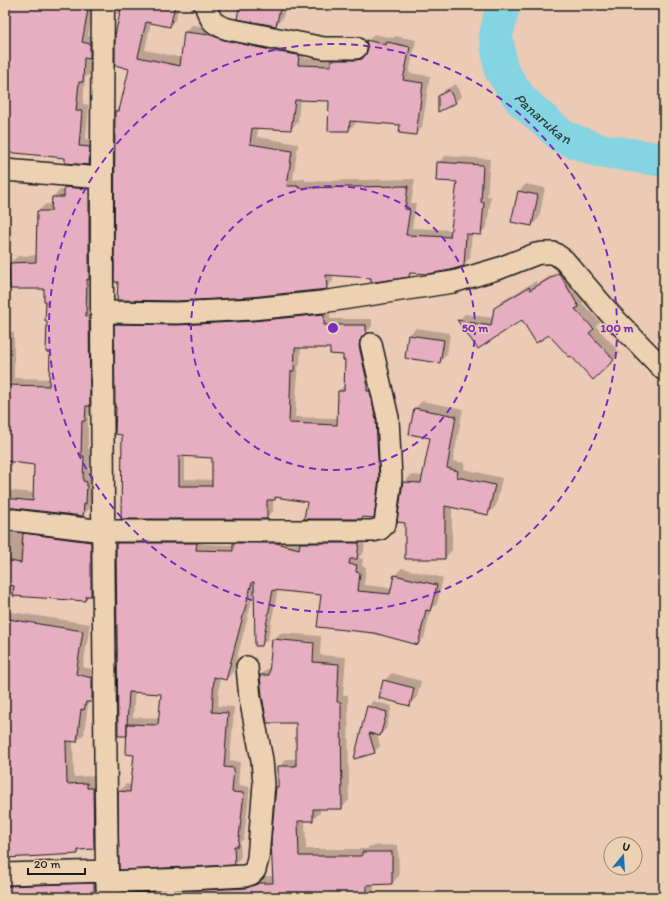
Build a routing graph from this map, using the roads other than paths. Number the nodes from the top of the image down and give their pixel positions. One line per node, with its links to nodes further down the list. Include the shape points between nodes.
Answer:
1 (103, 5): 5 (street)
2 (205, 5): 3 (street, via 212,22 222,27 324,48)
3 (356, 48)
4 (5, 170): 5 (street)
5 (101, 178): 6 (street)
6 (102, 312): 8 (street, via 177,313 322,302 452,282 536,254 551,252 564,260 611,315); 10 (street)
7 (371, 344): 10 (street, via 388,418 391,449 387,515 382,528 372,531)
8 (664, 370)
9 (5, 520): 10 (street)
10 (103, 531): 13 (street)
11 (246, 667): 13 (street, via 264,784 255,870 245,876)
12 (5, 874): 13 (street)
13 (108, 883)

